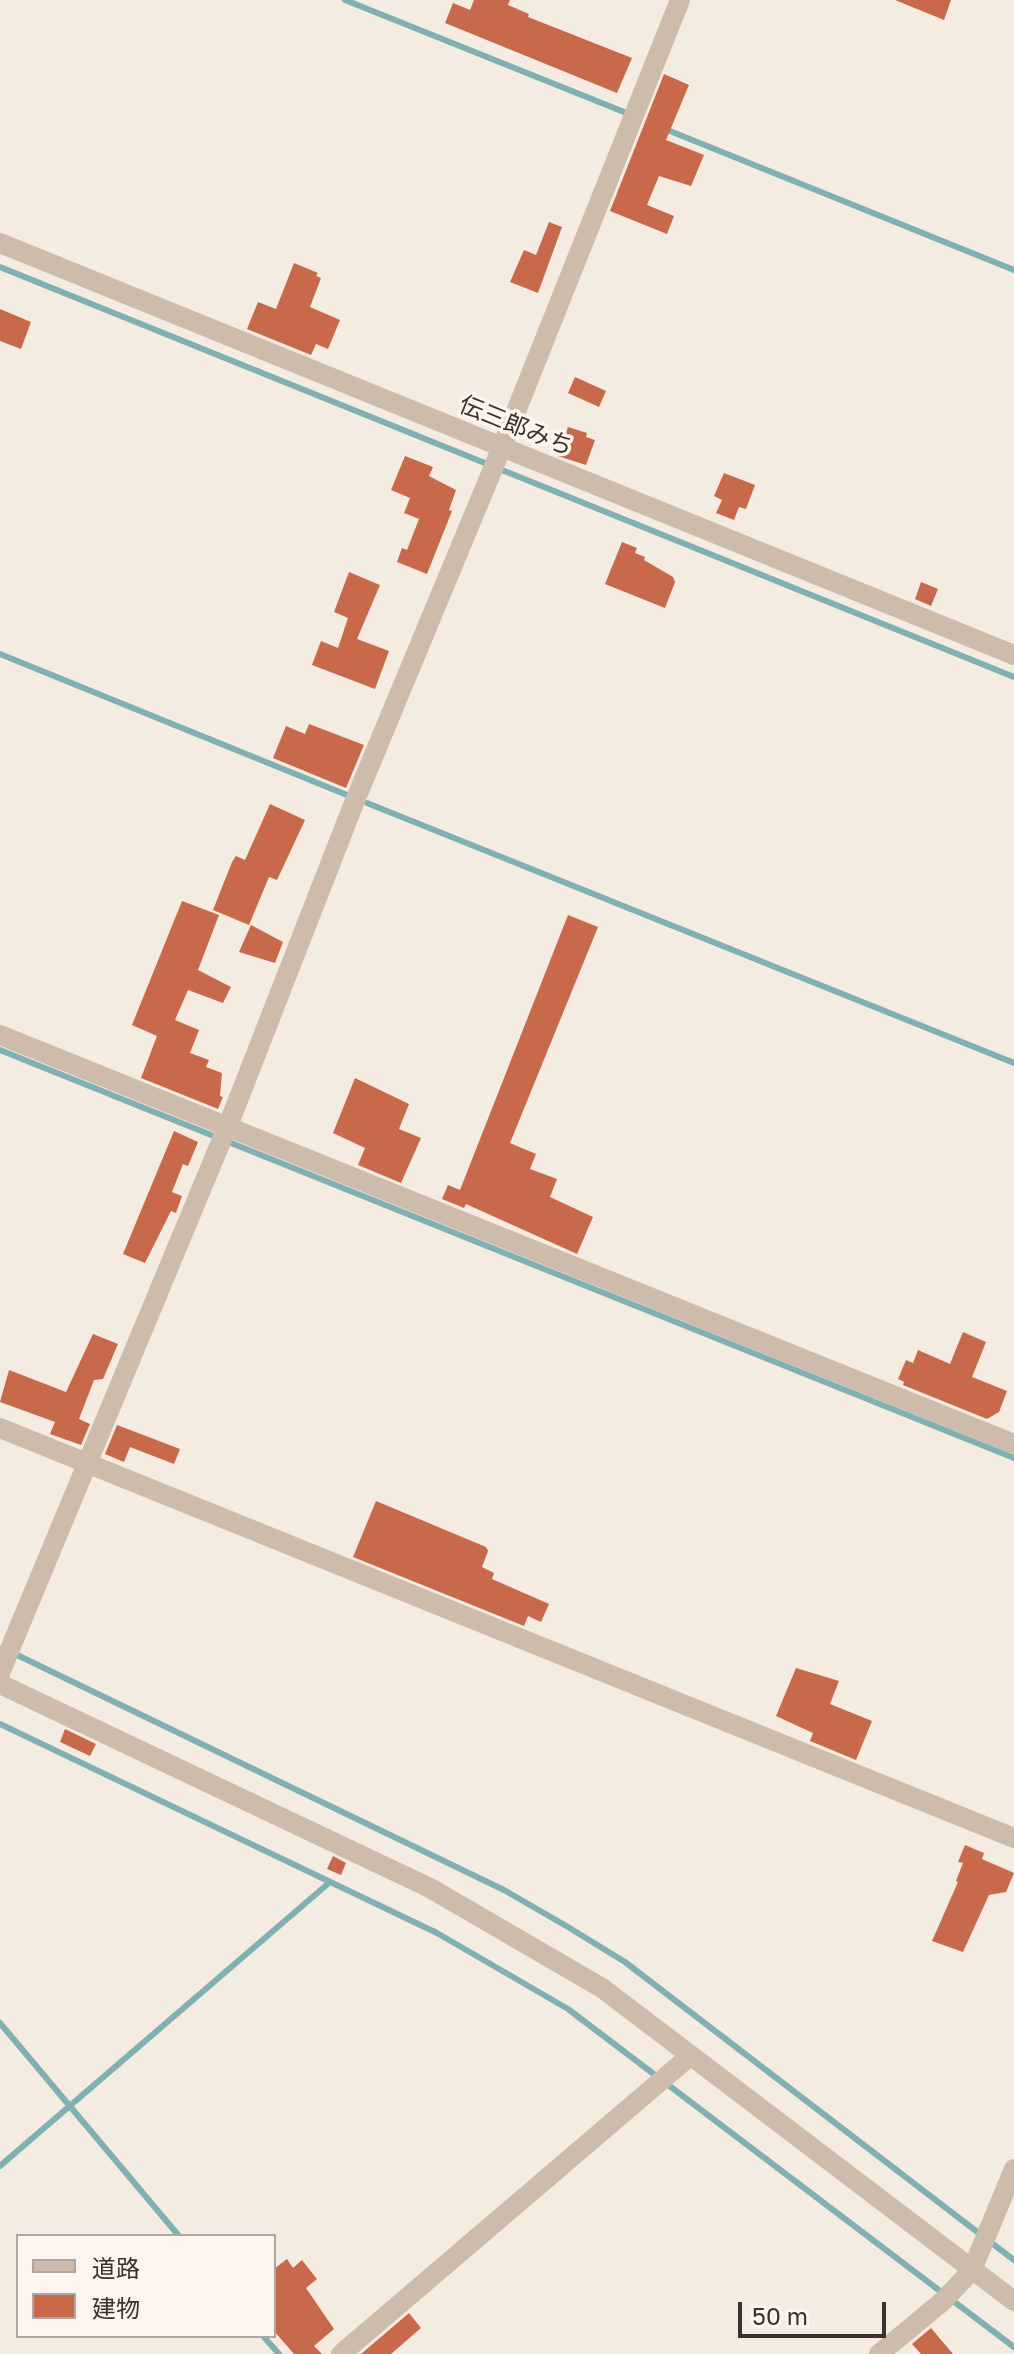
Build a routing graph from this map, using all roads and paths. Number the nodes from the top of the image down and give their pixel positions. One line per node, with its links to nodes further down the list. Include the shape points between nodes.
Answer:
1 (680, 0): 3 (street)
2 (0, 243): 3 (street, 伝三郎みち)
3 (496, 459): 4 (street, 伝三郎みち); 6 (street)
4 (1014, 655)
5 (0, 1035): 6 (street)
6 (222, 1134): 8 (street); 9 (street)
7 (0, 1428): 9 (street)
8 (1014, 1444)
9 (86, 1461): 10 (street); 12 (street)
10 (3, 1670): 11 (street); 13 (street, via 430,1888 602,1988)
11 (0, 1706)
12 (1014, 1838)
13 (690, 2056): 15 (street); 17 (street)
14 (1014, 2169): 15 (street)
15 (972, 2270): 16 (street); 18 (street)
16 (1014, 2301)
17 (341, 2354)
18 (879, 2354)

